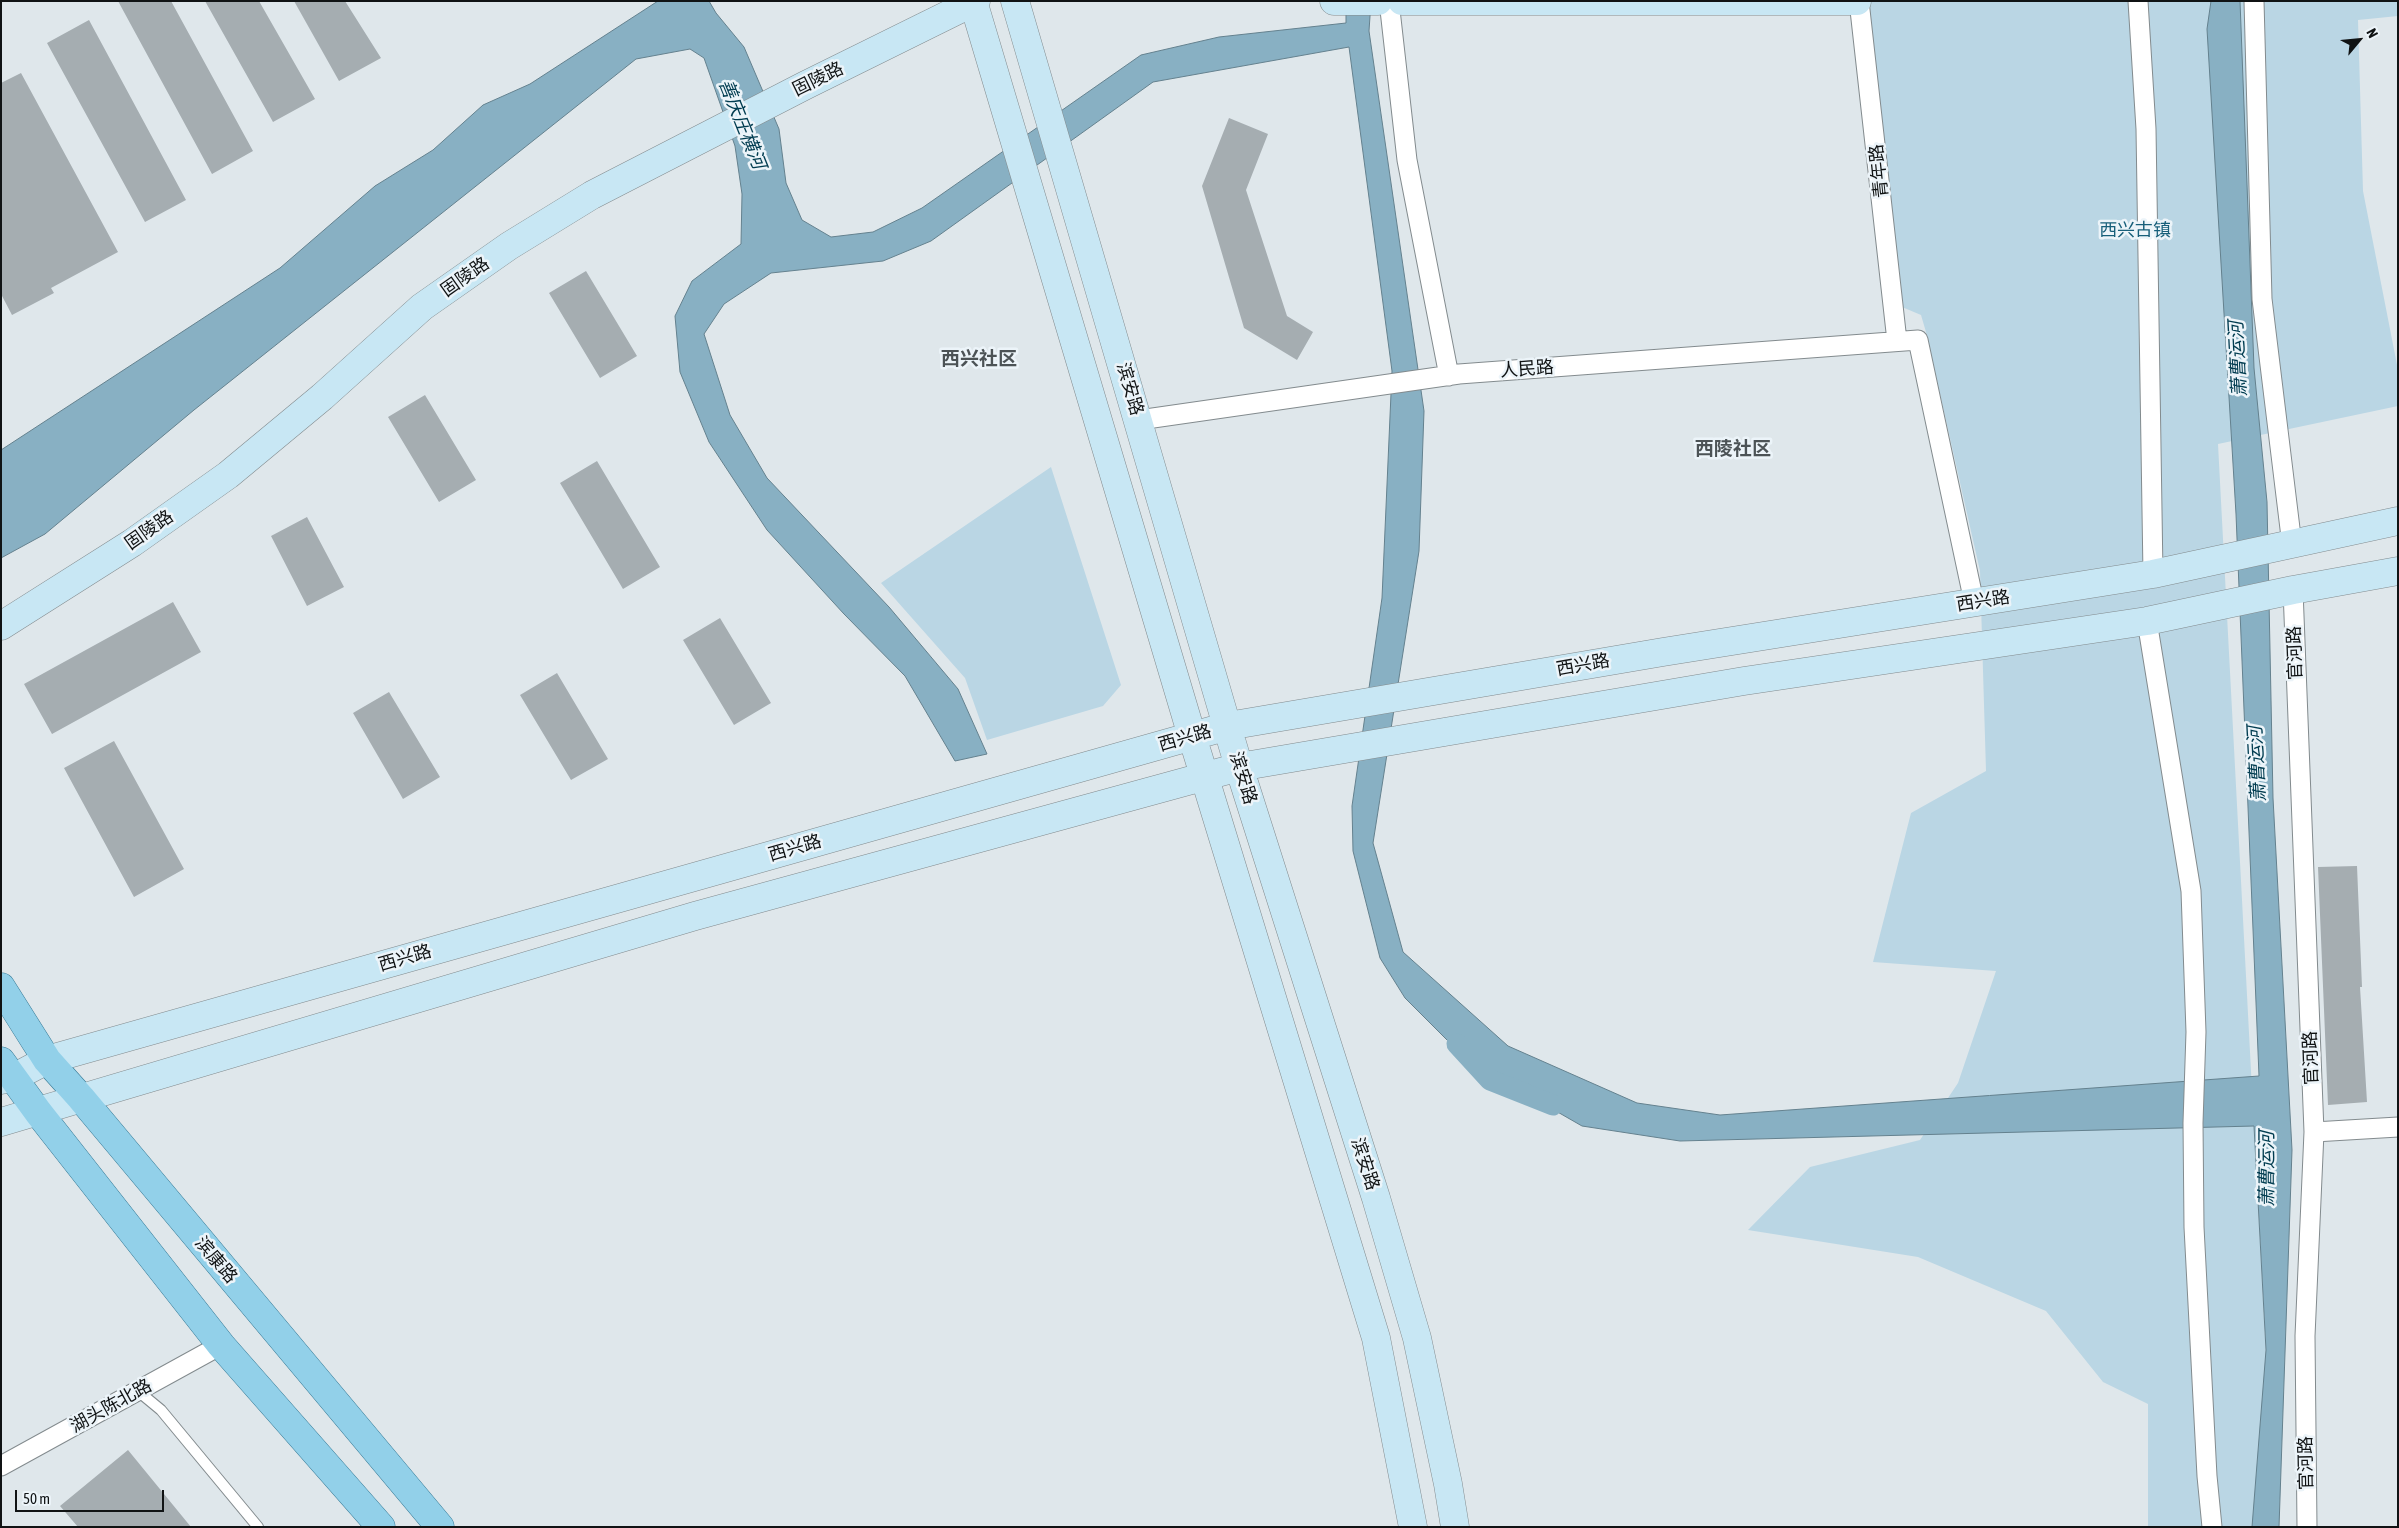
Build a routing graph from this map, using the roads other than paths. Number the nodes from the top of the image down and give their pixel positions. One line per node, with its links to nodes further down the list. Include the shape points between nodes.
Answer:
1 (974, 1): 21 (main road, 固陵路, via 592,195 509,246 422,307 322,397 228,475 132,543); 23 (main road, 滨安路)
2 (1015, 1): 13 (main road, 滨安路)
3 (1334, 1): 4 (main road)
4 (1378, 1)
5 (1389, 1): 12 (street, via 1407,160)
6 (1402, 1): 10 (main road)
7 (1858, 1): 10 (main road); 11 (street, 青年路)
8 (2138, 1): 17 (street, via 2146,129)
9 (2254, 1): 15 (street, via 2262,299)
10 (1817, 2)
11 (1897, 341): 12 (street, 人民路); 19 (street, 人民路, via 1918,340)
12 (1449, 376): 13 (street, 人民路)
13 (1139, 420): 22 (main road, 滨安路)
14 (2398, 521): 15 (main road, 西兴路)
15 (2286, 546): 17 (main road, 西兴路)
16 (2398, 571): 18 (main road)
17 (2154, 574): 19 (main road, 西兴路)
18 (2288, 591): 20 (main road); 33 (street, 官河路)
19 (1974, 602): 22 (main road, 西兴路)
20 (2147, 620): 24 (main road, via 1744,681); 42 (street, via 2191,891 2196,1032 2194,1227)
21 (1, 626)
22 (1228, 726): 23 (main road, 西兴路); 24 (main road, 滨安路)
23 (1192, 736): 25 (main road, 滨安路); 27 (main road, 西兴路)
24 (1239, 767): 25 (main road); 41 (main road, 滨安路, via 1376,1198 1417,1338)
25 (1205, 778): 29 (main road, via 695,916); 40 (main road, 滨安路, via 1376,1338)
26 (1, 987): 27 (main road, 滨康路)
27 (47, 1060): 28 (main road, 西兴路); 29 (main road, 滨康路)
28 (5, 1073): 30 (main road)
29 (81, 1098): 30 (main road); 39 (main road, 滨康路)
30 (38, 1112): 31 (main road); 34 (main road)
31 (1, 1122)
32 (2398, 1127): 33 (street)
33 (2314, 1132): 43 (street, 官河路, via 2305,1336)
34 (221, 1345): 35 (street, 湖头陈北路); 38 (main road)
35 (138, 1391): 36 (street, 湖头陈北路); 37 (lane, via 161,1410)
36 (1, 1466)
37 (258, 1527)
38 (381, 1527)
39 (440, 1527)
40 (1413, 1527)
41 (1455, 1527)
42 (2212, 1527)
43 (2306, 1527)

